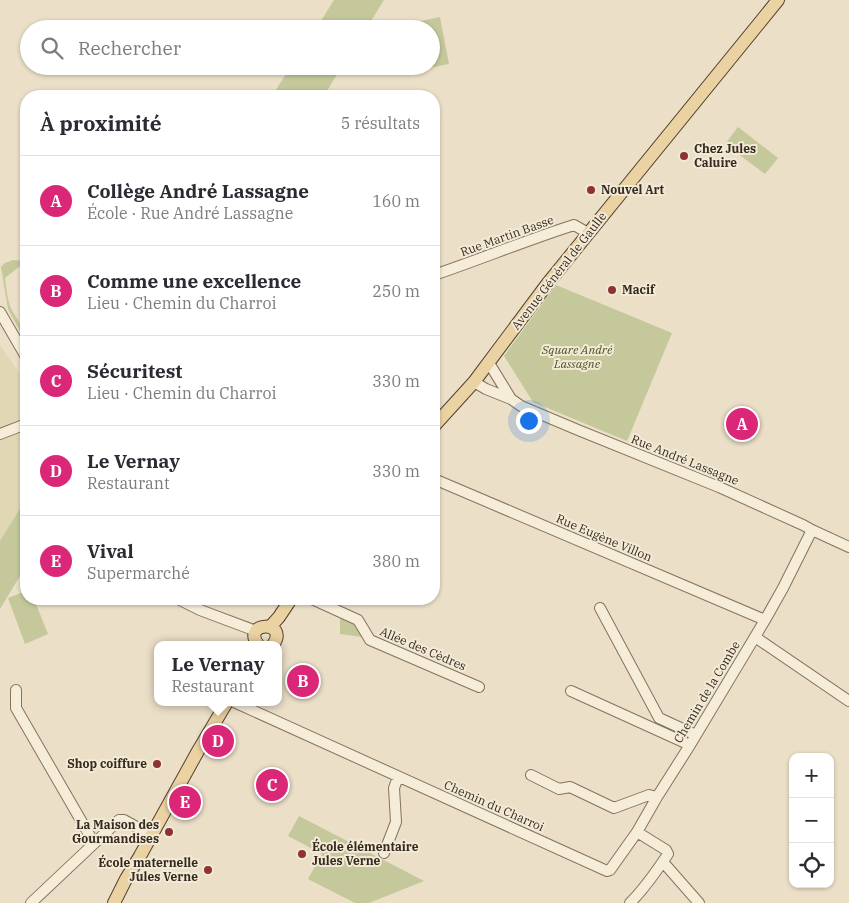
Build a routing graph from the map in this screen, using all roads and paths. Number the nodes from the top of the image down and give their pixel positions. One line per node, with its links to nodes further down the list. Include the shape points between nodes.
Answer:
1 (778, 0): 2 (main road, Avenue Général de Gaulle)
2 (588, 233): 3 (street, Rue Martin Basse, via 574,225); 6 (main road, Avenue Général de Gaulle)
3 (440, 273)
4 (0, 312): 5 (street)
5 (20, 347)
6 (488, 363): 7 (main road, Avenue Général de Gaulle); 8 (street, Rue André Lassagne)
7 (474, 382): 8 (street, Rue André Lassagne); 9 (main road, Avenue Général de Gaulle)
8 (511, 399): 13 (street, Rue André Lassagne)
9 (440, 419)
10 (20, 426): 11 (street)
11 (0, 434)
12 (440, 482): 19 (street, Rue Eugène Villon)
13 (812, 530): 14 (street, Rue André Lassagne); 19 (street)
14 (849, 547)
15 (190, 605): 21 (street)
16 (287, 605): 20 (main road)
17 (325, 605): 25 (street, Allée des Cèdres, via 358,620 370,640)
18 (600, 608): 31 (street, via 659,718)
19 (764, 620): 22 (street)
20 (270, 627): 21 (main road, via 263,626); 24 (main road, via 276,636)
21 (256, 631): 23 (main road)
22 (755, 637): 28 (street, Chemin de la Combe); 31 (street, Chemin de la Combe)
23 (256, 641)
24 (275, 641)
25 (479, 687)
26 (16, 690): 38 (street, via 16,708)
27 (571, 691): 32 (street)
28 (849, 701)
29 (225, 706): 37 (main road)
30 (243, 706): 34 (street, Chemin du Charroi)
31 (696, 735): 32 (street, Chemin de la Combe)
32 (690, 746): 35 (street, Chemin de la Combe)
33 (531, 775): 35 (street, via 559,789 570,788 614,808 649,795)
34 (398, 777): 36 (street, Chemin du Charroi, via 608,870); 39 (street, via 394,788 396,822)
35 (657, 797): 36 (street, Chemin de la Combe)
36 (637, 832): 41 (street, via 666,850 668,854)
37 (152, 835): 38 (street, via 121,820); 40 (main road)
38 (94, 843): 42 (street)
39 (384, 853)
40 (140, 856): 43 (main road); 44 (main road)
41 (663, 862): 45 (street); 46 (street)
42 (37, 901)
43 (114, 903)
44 (123, 903)
45 (630, 903)
46 (699, 903)

